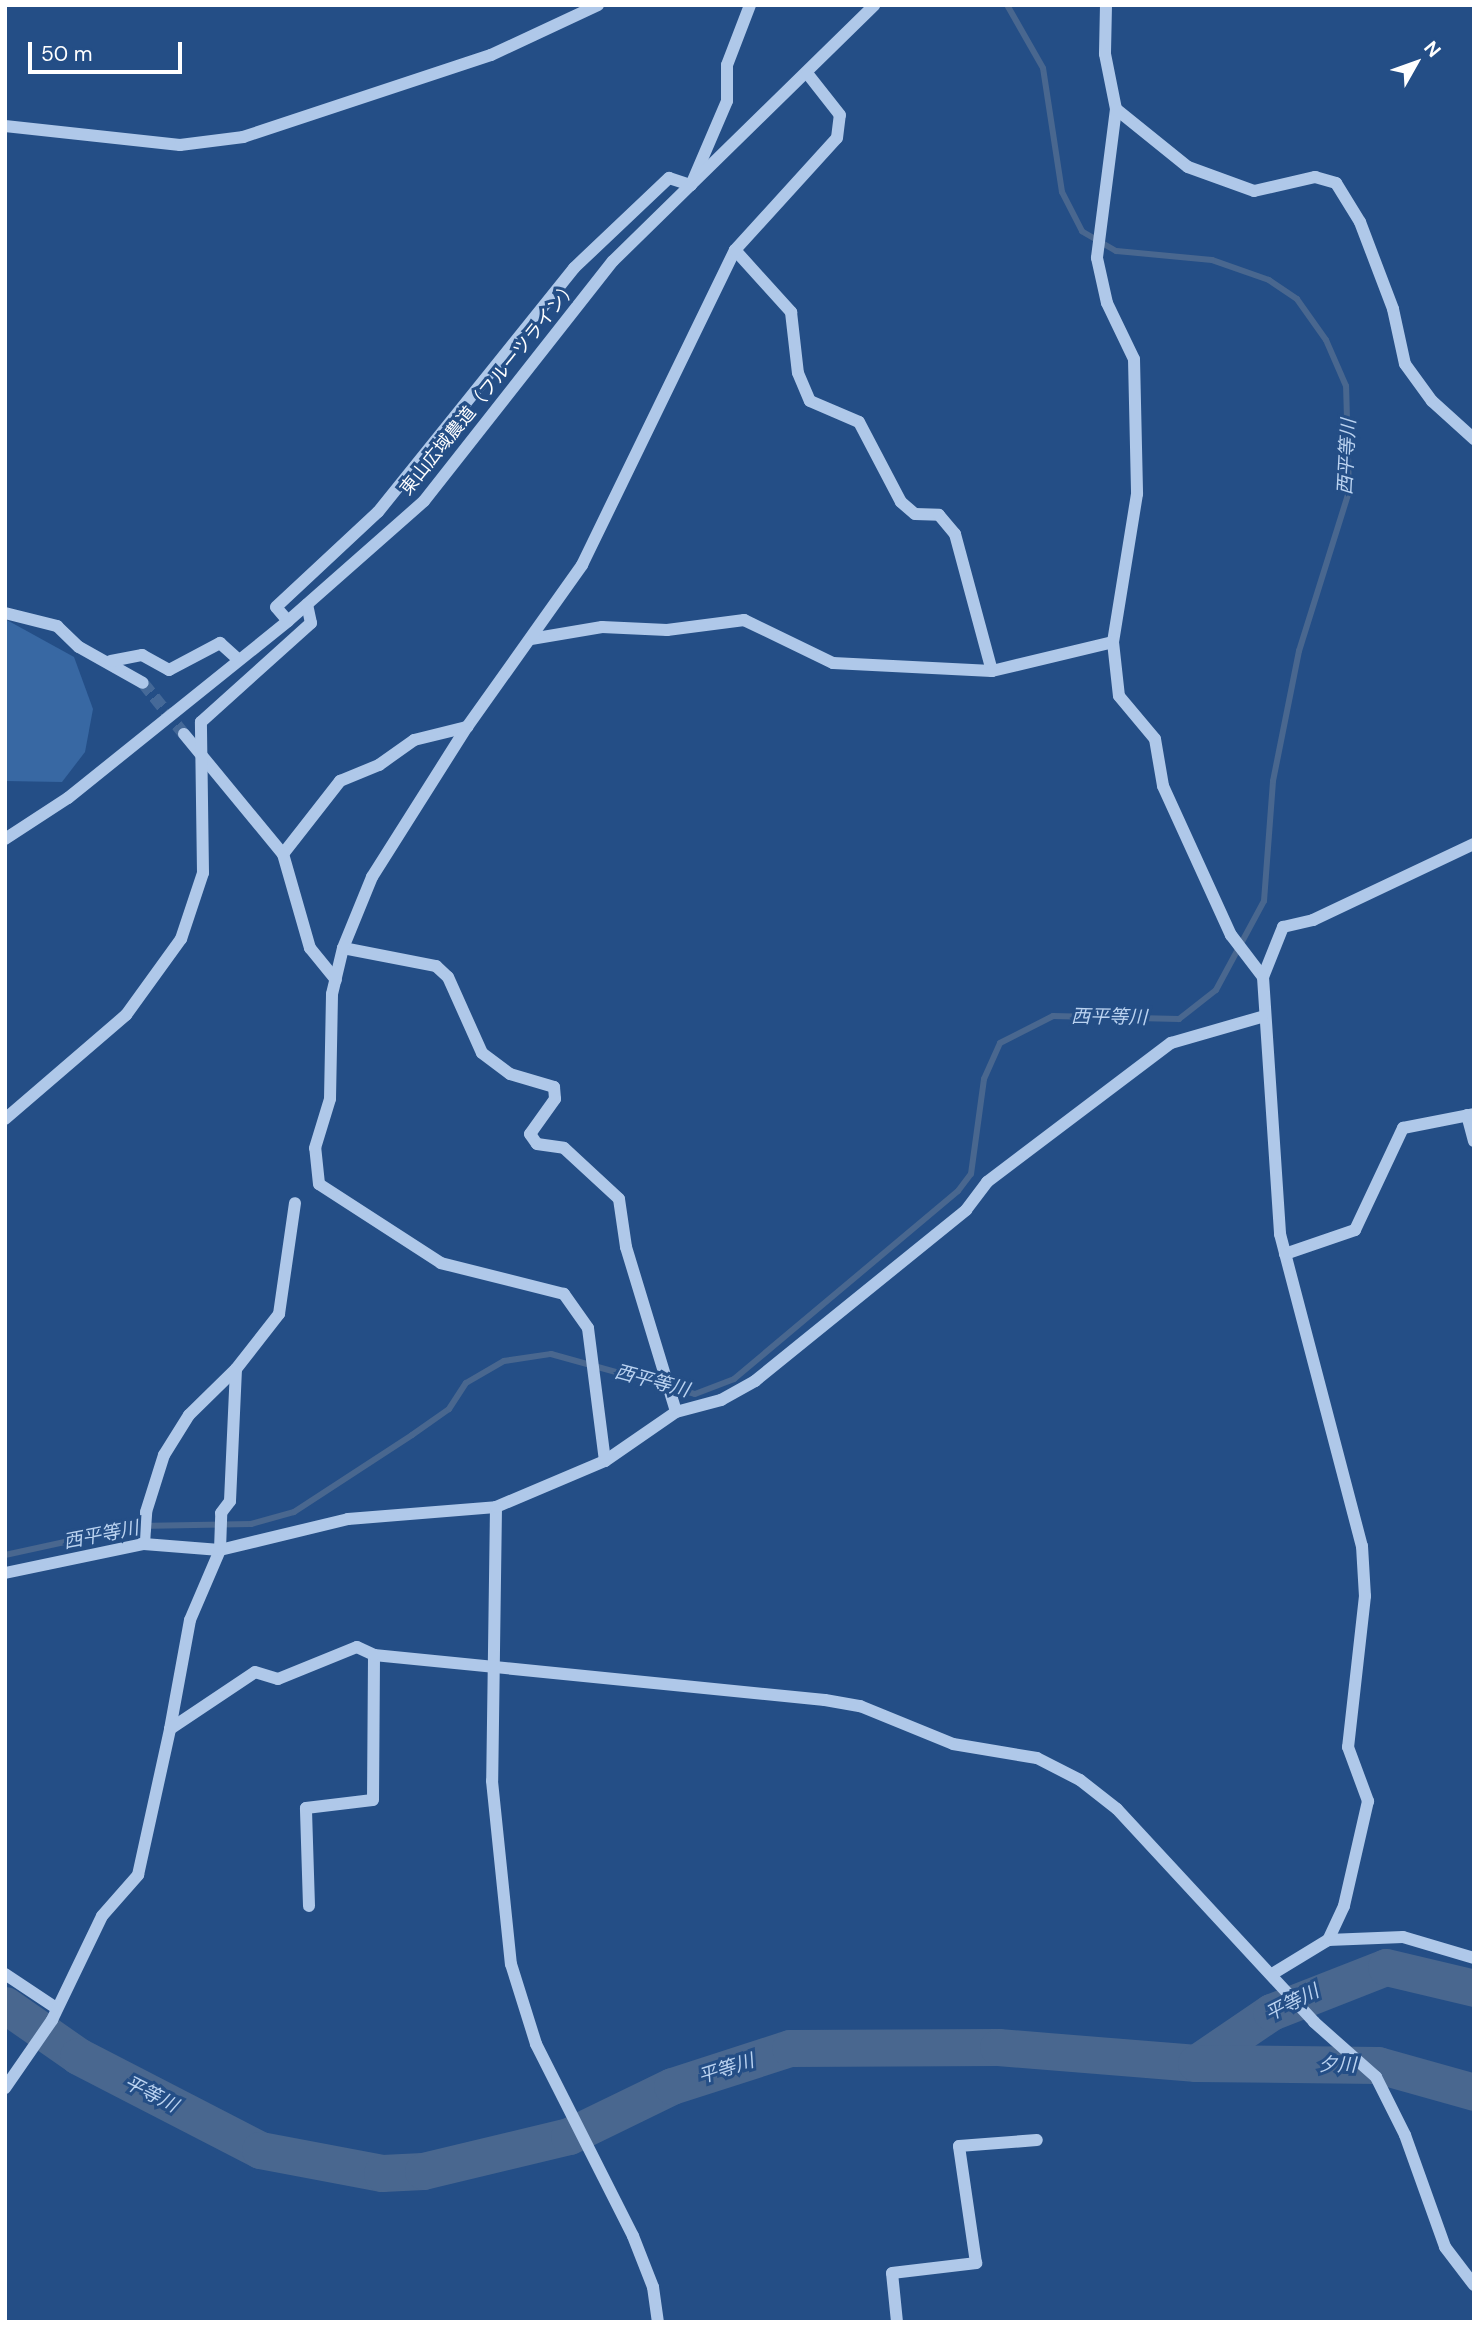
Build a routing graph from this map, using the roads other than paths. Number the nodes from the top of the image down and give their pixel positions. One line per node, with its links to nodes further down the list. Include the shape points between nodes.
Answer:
1 (598, 5): 7 (street, via 491,55 243,137 180,145)
2 (750, 5): 8 (street, via 727,65 727,101)
3 (874, 5): 5 (street, 東山広域農道（フルーツライン）)
4 (1106, 5): 6 (street, via 1105,54)
5 (807, 73): 8 (street, 東山広域農道（フルーツライン）); 9 (street, via 840,115 837,138)
6 (1116, 110): 10 (street, via 1188,167 1254,191 1315,177 1336,183 1360,222 1393,309 1405,364 1432,401); 15 (street, via 1098,255 1107,303 1134,359 1135,525)
7 (5, 126)
8 (691, 185): 11 (street, 東山広域農道（フルーツライン）, via 613,261 424,501); 13 (street, via 669,178 574,268 378,512 276,607)
9 (735, 250): 14 (street, via 582,565); 18 (street, via 791,312 798,373 810,401 859,422 901,502 915,514 939,515 955,534)
10 (1474, 439)
11 (307, 604): 13 (street, 東山広域農道（フルーツライン）); 22 (street, via 311,623 201,722)
12 (5, 613): 17 (street, via 57,626 79,647)
13 (288, 621): 16 (street, 東山広域農道（フルーツライン）)
14 (531, 639): 18 (street, via 602,627 667,630 744,620 833,663); 20 (street)
15 (1112, 642): 18 (street); 27 (street, via 1119,696 1155,739 1163,786 1231,935)
16 (239, 660): 17 (street, via 220,643 169,670 142,655); 23 (street, 東山広域農道（フルーツライン）, via 68,798)
17 (111, 661): 19 (street)
18 (992, 671)
19 (143, 683)
20 (467, 727): 25 (street, via 414,740 379,765 340,781); 26 (street, via 372,877)
21 (184, 734): 22 (street)
22 (201, 748): 25 (street); 31 (street, via 203,873 181,939 126,1014)
23 (5, 839)
24 (1474, 844): 27 (street, via 1313,920 1283,926)
25 (283, 854): 28 (street, via 310,947)
26 (343, 948): 28 (street); 36 (street, via 436,966 448,977 482,1053 510,1074 554,1087 555,1099 530,1134 537,1144 564,1149 619,1199 626,1247)
27 (1263, 977): 29 (street)
28 (335, 980): 37 (street, via 330,1099 315,1148 319,1184 441,1263 555,1289 581,1313 591,1352)
29 (1261, 1017): 34 (street); 36 (street, via 1171,1043 987,1182 966,1210 755,1381 721,1400)
30 (1470, 1115): 32 (street); 34 (street, via 1403,1128 1355,1230)
31 (5, 1119)
32 (1474, 1141)
33 (295, 1203): 35 (street, via 279,1314)
34 (1285, 1254): 46 (street, via 1362,1546 1365,1596 1348,1747 1368,1801 1344,1906)
35 (236, 1369): 39 (street, via 188,1415 164,1455 146,1513); 40 (street, via 230,1501 221,1513)
36 (674, 1408): 37 (street)
37 (605, 1461): 38 (street)
38 (496, 1507): 40 (street, via 348,1519); 43 (street)
39 (144, 1543): 40 (street); 41 (street)
40 (220, 1549): 44 (street, via 190,1620)
41 (5, 1573)
42 (374, 1655): 43 (street); 44 (street, via 358,1647 278,1679 255,1672); 45 (street, via 373,1800 306,1808)
43 (496, 1664): 49 (street, via 860,1706 953,1744 1037,1758 1080,1780 1117,1809); 54 (street, via 492,1781 511,1964 536,2044 643,2261)
44 (170, 1729): 50 (street, via 138,1875 103,1916)
45 (309, 1906)
46 (1328, 1940): 47 (street, via 1403,1937); 49 (street)
47 (1474, 1958)
48 (5, 1974): 50 (street)
49 (1272, 1974): 53 (street, via 1314,2022 1340,2039 1376,2077 1446,2247)
50 (54, 2014): 51 (street)
51 (5, 2088)
52 (1037, 2140): 55 (street, via 959,2146 976,2263 892,2273)
53 (1474, 2285)
54 (658, 2322)
55 (897, 2322)

